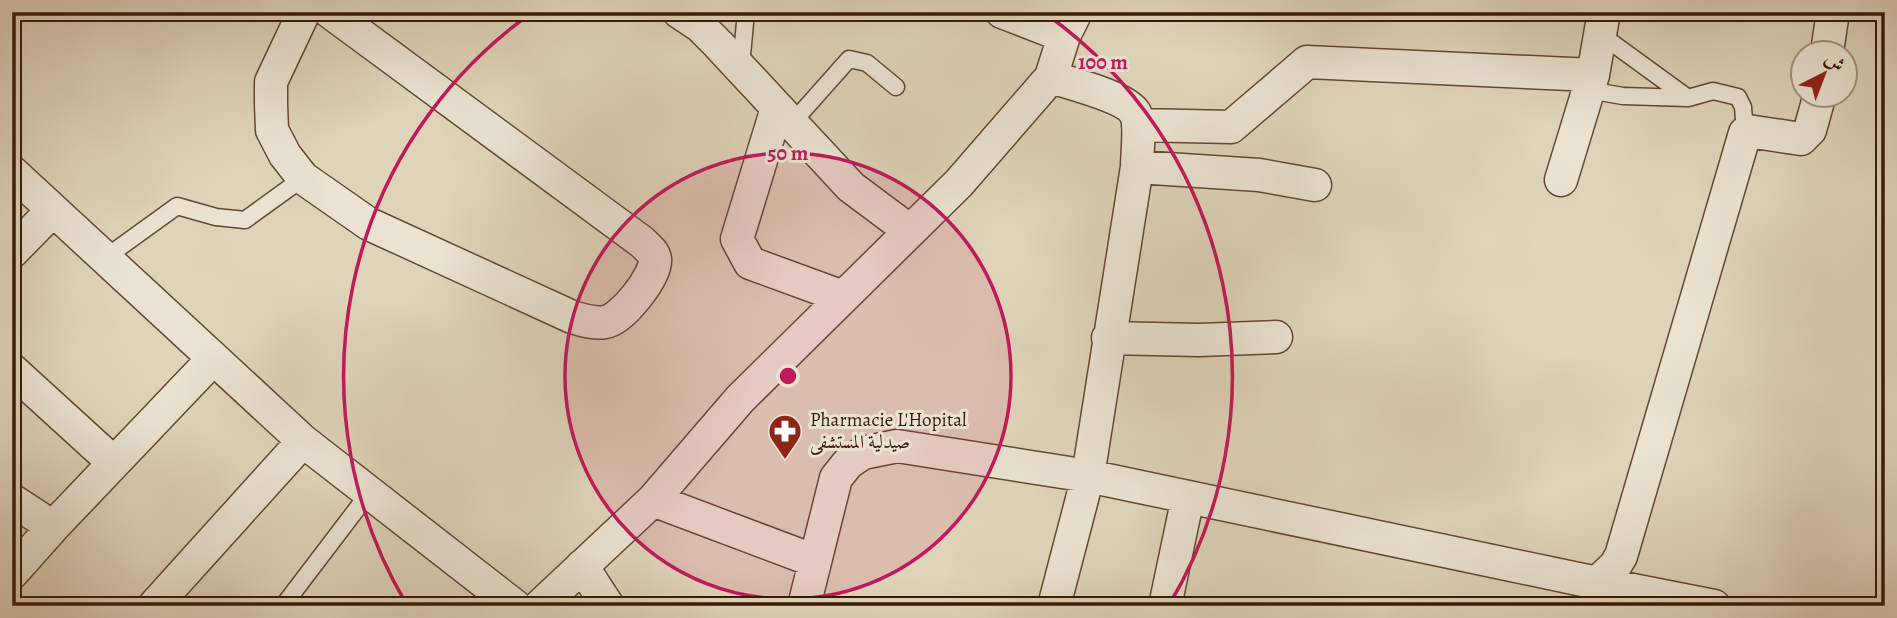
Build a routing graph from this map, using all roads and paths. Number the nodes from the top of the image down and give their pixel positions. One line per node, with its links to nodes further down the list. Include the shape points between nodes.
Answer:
1 (304, 12): 21 (street, via 271,82 272,130)
2 (330, 12): 21 (street, via 642,242 655,259 654,268 621,314 606,322 572,317 369,224)
3 (679, 12): 10 (street)
4 (746, 12): 10 (lane)
5 (1002, 12): 8 (street)
6 (1833, 12): 9 (street)
7 (1602, 23): 12 (street); 14 (lane)
8 (1070, 24): 11 (street)
9 (1829, 38)
10 (740, 67): 16 (street)
11 (1051, 76): 17 (street, via 1124,103 1135,113); 25 (street, via 959,183)
12 (1590, 82): 14 (lane, via 1623,96); 17 (street, via 1307,62 1231,127); 22 (street)
13 (896, 87): 16 (lane, via 867,63 849,59)
14 (1688, 98): 18 (lane, via 1713,91 1738,97)
15 (1816, 108): 18 (street, via 1805,136)
16 (785, 115): 25 (street, via 851,187); 28 (street, via 737,239 750,262)
17 (1138, 125): 19 (street)
18 (1745, 133): 44 (street, via 1620,556)
19 (1137, 167): 23 (street, via 1259,175); 30 (street)
20 (12, 172): 24 (street)
21 (303, 178): 27 (lane, via 245,220 177,206)
22 (1561, 180)
23 (1315, 185)
24 (53, 210): 26 (street); 27 (street)
25 (910, 231): 28 (street)
26 (12, 252)
27 (105, 258): 31 (street)
28 (843, 297): 38 (street, via 740,398)
29 (1276, 337): 30 (street, via 1199,341)
30 (1108, 338): 35 (street)
31 (214, 359): 33 (street); 34 (street)
32 (12, 370): 34 (street)
33 (303, 441): 36 (street); 45 (street)
34 (114, 463): 40 (street)
35 (1087, 476): 37 (street); 41 (street, via 897,446 863,453 836,478); 51 (street)
36 (369, 493): 46 (lane); 47 (street)
37 (1188, 497): 44 (street); 52 (street)
38 (653, 499): 41 (street); 42 (street)
39 (12, 500): 40 (street)
40 (53, 527): 43 (street)
41 (815, 561): 50 (street)
42 (582, 566): 48 (street); 49 (street)
43 (12, 573)
44 (1595, 594): 53 (street)
45 (154, 606)
46 (283, 606)
47 (515, 606)
48 (540, 606)
49 (608, 606)
50 (804, 606)
51 (1054, 606)
52 (1165, 606)
53 (1714, 606)

